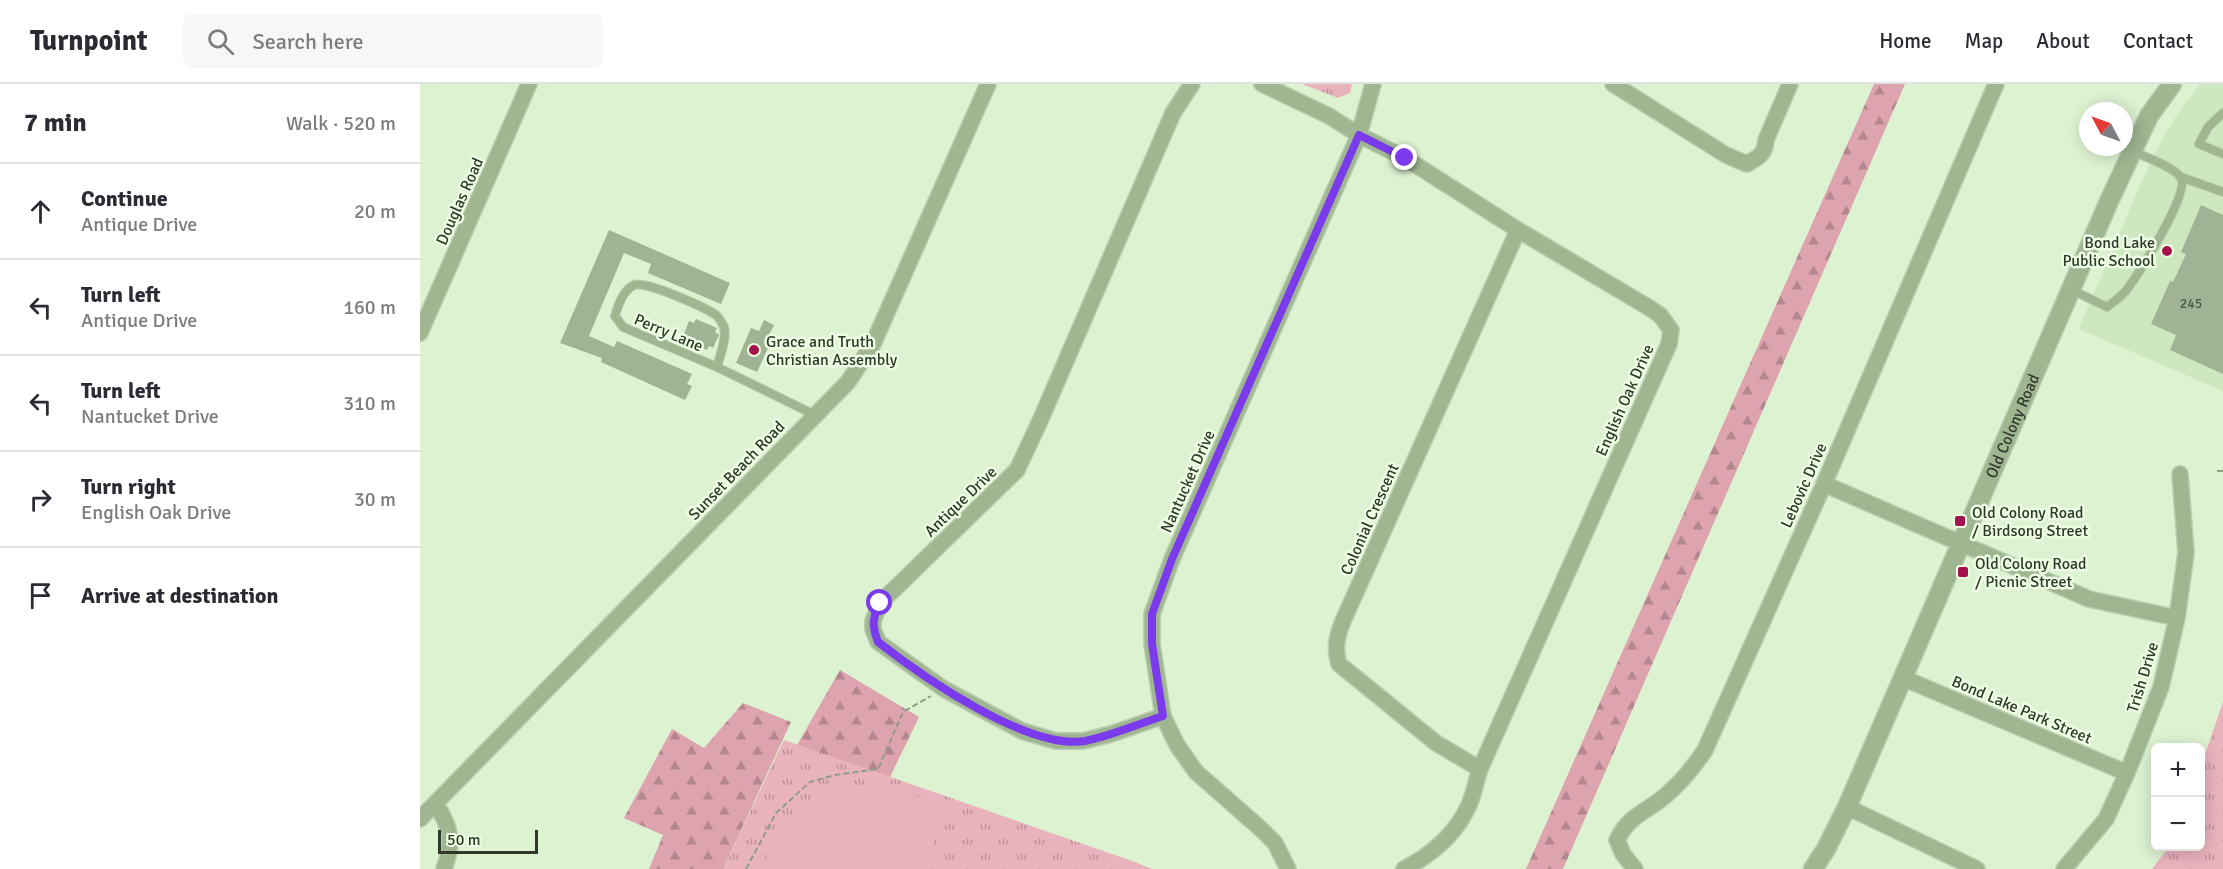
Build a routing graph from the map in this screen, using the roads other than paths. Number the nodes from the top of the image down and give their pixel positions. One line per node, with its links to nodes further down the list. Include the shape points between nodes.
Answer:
1 (529, 84): 19 (street, Douglas Road)
2 (988, 84): 21 (street, Sunset Beach Road, via 873,344 848,382)
3 (1192, 84): 27 (street, Antique Drive, via 1173,113 1017,470 880,603 873,629 878,642 944,689 1022,731 1056,741 1083,741)
4 (1262, 84): 11 (street, English Oak Drive)
5 (1373, 84): 11 (street, Nantucket Drive)
6 (1613, 84): 7 (street, via 1726,155 1748,164 1765,150)
7 (1790, 84)
8 (1996, 84): 23 (street, Lebovic Drive)
9 (2172, 84): 12 (street, Old Colony Road)
10 (2223, 114): 13 (lane, via 2208,127 2199,144)
11 (1359, 135): 17 (street, English Oak Drive, via 1405,158); 27 (street, Nantucket Drive, via 1161,586 1152,614 1152,644)
12 (2133, 151): 15 (lane)
13 (2223, 154)
14 (2131, 156): 18 (street, Old Colony Road)
15 (2181, 177): 16 (lane); 18 (lane, via 2183,186 2175,210 2127,290 2107,307)
16 (2223, 192)
17 (1518, 230): 28 (street, Colonial Crescent, via 1343,621 1336,647 1340,664 1436,743); 28 (street, English Oak Drive, via 1648,307 1671,330 1664,356)
18 (2070, 290): 24 (street, Old Colony Road)
19 (420, 333)
20 (717, 367): 20 (lane, Perry Lane, via 724,343 724,327 718,316 648,286 635,285 627,291 615,316 623,327); 21 (lane, Perry Lane)
21 (815, 415): 30 (street, Sunset Beach Road)
22 (2180, 474): 25 (street, Trish Drive, via 2186,553)
23 (1824, 484): 24 (street); 36 (street, Lebovic Drive, via 1705,750 1688,776 1624,825 1617,840)
24 (1960, 544): 25 (street, via 2090,599); 26 (street, Old Colony Road)
25 (2177, 618): 29 (street, Trish Drive, via 2161,687)
26 (1903, 678): 29 (street, Bond Lake Park Street); 31 (street, Old Colony Road)
27 (1163, 716): 34 (street, Nantucket Drive, via 1196,772 1275,843)
28 (1480, 769): 35 (street, English Oak Drive, via 1469,805 1449,836 1423,859)
29 (2127, 773): 39 (street, Trish Drive, via 2106,819)
30 (436, 804): 32 (street, Sunset Beach Road); 33 (street, via 451,838)
31 (1847, 807): 37 (street, Old Colony Road); 38 (street)
32 (420, 819)
33 (444, 869)
34 (1288, 869)
35 (1404, 869)
36 (1635, 869)
37 (1813, 869)
38 (1977, 869)
39 (2064, 869)

